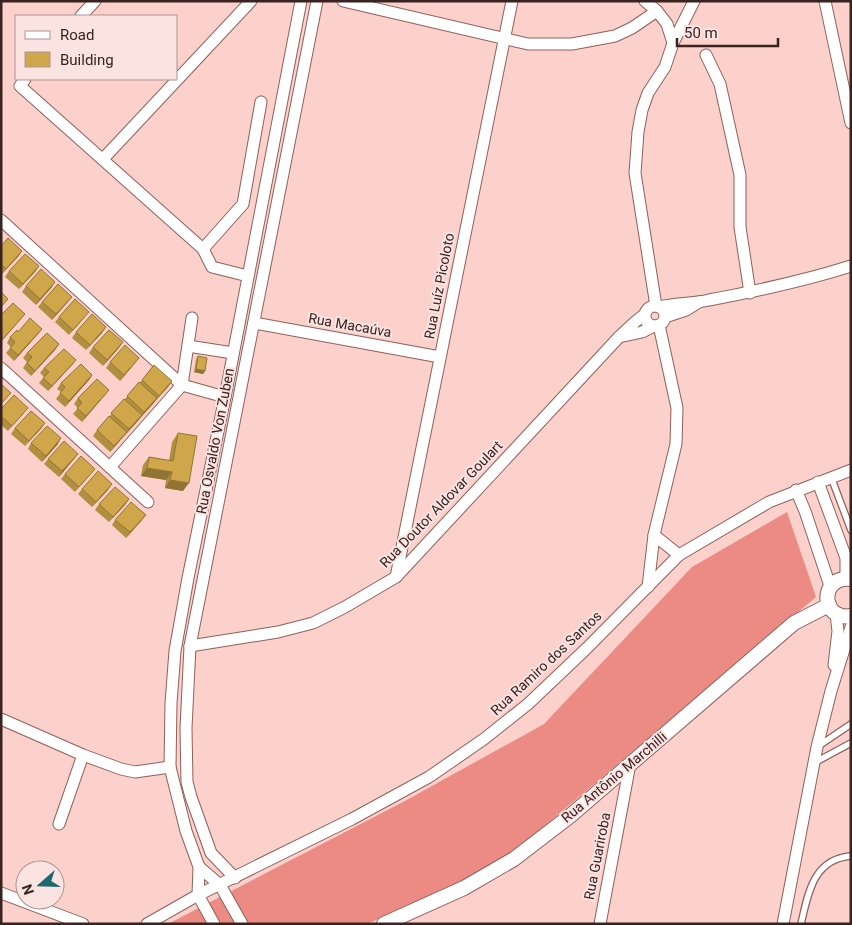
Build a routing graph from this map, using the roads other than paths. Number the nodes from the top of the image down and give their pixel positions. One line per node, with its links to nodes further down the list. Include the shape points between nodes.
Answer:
1 (94, 1): 11 (street)
2 (251, 1): 15 (street)
3 (302, 1): 24 (street, Rua Osvaldo Von Zuben)
4 (317, 1): 28 (street, Rua Osvaldo Von Zuben)
5 (343, 1): 12 (street)
6 (512, 1): 12 (street, Rua Luíz Picoloto)
7 (645, 1): 10 (street)
8 (694, 1): 13 (street)
9 (825, 1): 19 (street)
10 (657, 11): 12 (street, via 615,36 572,44 528,44); 13 (street, via 667,24)
11 (82, 15)
12 (504, 38): 32 (street, Rua Luíz Picoloto)
13 (674, 43): 26 (street, via 642,110 635,173)
14 (706, 55): 25 (street, via 720,84 740,175 740,227)
15 (178, 79)
16 (24, 80): 20 (street, via 20,86)
17 (177, 80): 20 (street)
18 (261, 102): 22 (street, via 243,204)
19 (851, 123)
20 (103, 159): 22 (street)
21 (1, 220): 34 (street)
22 (203, 250): 24 (street, via 212,267)
23 (851, 266): 25 (street)
24 (248, 276): 31 (street, Rua Osvaldo Von Zuben)
25 (750, 293): 26 (street, via 700,302 686,310)
26 (659, 317): 29 (street, via 642,332); 29 (street, Rua Doutor Aldovar Goulart, via 647,310); 42 (street, via 677,408 676,444)
27 (192, 318): 30 (street)
28 (254, 323): 32 (street, Rua Macaúva); 52 (street, Rua Osvaldo Von Zuben)
29 (619, 338): 45 (street, Rua Doutor Aldovar Goulart)
30 (188, 346): 31 (street); 34 (street)
31 (233, 353): 35 (street, Rua Osvaldo Von Zuben)
32 (440, 357): 45 (street, Rua Luíz Picoloto)
33 (1, 368): 36 (street)
34 (182, 385): 35 (street); 36 (street)
35 (225, 397): 61 (street, Rua Osvaldo Von Zuben, via 175,651)
36 (110, 467): 40 (street)
37 (851, 470): 38 (street, Rua Ramiro dos Santos)
38 (824, 480): 39 (street, Rua Ramiro dos Santos); 41 (lane); 43 (street); 46 (street)
39 (796, 490): 44 (street, Rua Ramiro dos Santos, via 769,502); 47 (street)
40 (148, 502)
41 (851, 530)
42 (654, 535): 44 (street); 48 (street)
43 (851, 552)
44 (678, 555): 48 (street, Rua Ramiro dos Santos)
45 (396, 577): 52 (street, Rua Doutor Aldovar Goulart, via 312,623 278,632)
46 (849, 578): 47 (street)
47 (830, 586): 49 (street, via 827,599)
48 (648, 588): 65 (street, Rua Ramiro dos Santos, via 528,704 484,739 420,782)
49 (832, 610): 50 (street, via 841,616); 53 (street, via 838,631); 60 (street, Rua Antônio Marchilli, via 794,623)
50 (851, 616)
51 (851, 627): 53 (street)
52 (190, 646): 65 (street, Rua Osvaldo Von Zuben, via 187,782 210,853)
53 (831, 691): 57 (street)
54 (1, 719): 58 (street)
55 (851, 724): 57 (lane)
56 (851, 743): 59 (lane)
57 (817, 748): 59 (street)
58 (84, 755): 61 (street, via 135,772); 62 (street)
59 (814, 763): 75 (street)
60 (630, 764): 73 (street, Rua Antônio Marchilli, via 514,859 464,888); 74 (street, Rua Guariroba)
61 (170, 768): 64 (street, Rua Osvaldo Von Zuben)
62 (58, 824)
63 (851, 856): 76 (lane, via 828,864 818,873 810,888)
64 (199, 867): 66 (street, Rua Osvaldo Von Zuben); 68 (street, Rua Osvaldo Von Zuben)
65 (235, 878): 66 (street, Rua Ramiro dos Santos)
66 (220, 885): 68 (street, Rua Ramiro dos Santos); 72 (street, Rua Osvaldo Von Zuben)
67 (1, 893): 69 (street)
68 (198, 895): 70 (street, Rua Ramiro dos Santos); 71 (street)
69 (83, 924)
70 (147, 924)
71 (214, 924)
72 (242, 924)
73 (384, 924)
74 (600, 924)
75 (783, 924)
76 (801, 924)

